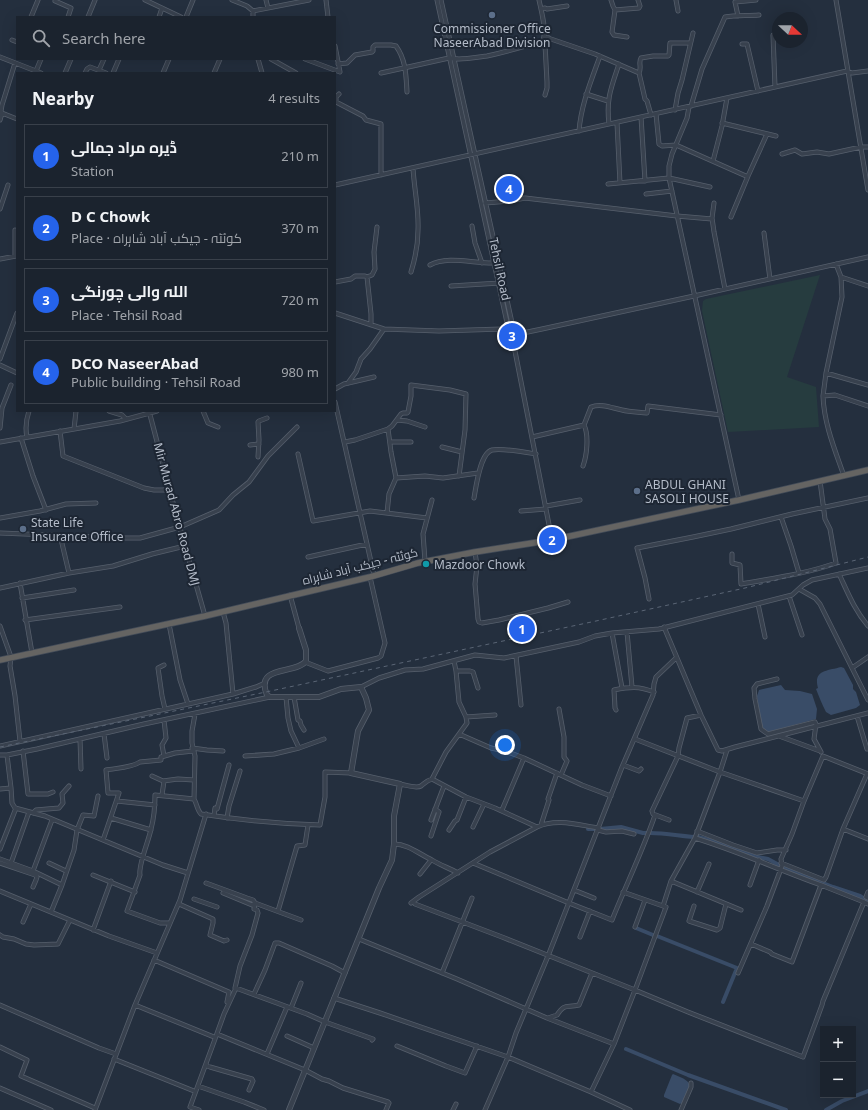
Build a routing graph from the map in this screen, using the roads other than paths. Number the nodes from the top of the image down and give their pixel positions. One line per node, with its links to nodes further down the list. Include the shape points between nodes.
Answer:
1 (38, 0): 27 (street)
2 (95, 0): 29 (street)
3 (145, 0): 21 (street)
4 (193, 0): 32 (street)
5 (232, 0): 19 (street)
6 (247, 0): 19 (street)
7 (266, 0): 22 (street)
8 (309, 0): 22 (street)
9 (326, 0): 34 (street)
10 (437, 0): 48 (street)
11 (441, 0): 48 (street)
12 (539, 0): 23 (street)
13 (611, 0): 24 (street)
14 (638, 0): 24 (street, via 639,8)
15 (676, 0): 26 (street)
16 (756, 0): 35 (street, via 735,2)
17 (836, 0): 64 (street)
18 (55, 1): 28 (street, via 72,8)
19 (247, 6): 25 (street)
20 (567, 6): 23 (street)
21 (162, 8): 30 (street); 31 (street)
22 (268, 8): 25 (street)
23 (541, 9): 39 (street)
24 (614, 10): 38 (street, via 612,32 614,35)
25 (253, 11): 33 (street)
26 (678, 11)
27 (31, 16)
28 (68, 16)
29 (88, 16)
30 (159, 16)
31 (179, 16)
32 (186, 16)
33 (253, 16)
34 (328, 16)
35 (738, 16): 36 (street); 86 (street, via 725,17 702,69)
36 (759, 16)
37 (693, 33): 42 (street)
38 (627, 37)
39 (547, 38): 46 (street); 48 (street, via 542,42 506,52); 82 (street)
40 (12, 40): 41 (street)
41 (16, 42)
42 (690, 44): 76 (street, via 670,43 668,56 641,58); 87 (street)
43 (742, 44): 78 (street, via 747,44)
44 (774, 48): 77 (street)
45 (336, 52): 60 (street)
46 (600, 56): 61 (street); 81 (street)
47 (0, 57): 59 (street)
48 (452, 58): 62 (street); 104 (street)
49 (21, 60): 59 (street)
50 (41, 60): 66 (street)
51 (71, 60): 67 (street)
52 (104, 60): 63 (street)
53 (119, 60): 70 (street)
54 (168, 60): 71 (street)
55 (220, 60): 72 (street)
56 (258, 60): 73 (street)
57 (273, 60): 74 (street)
58 (308, 60): 60 (street, via 338,72)
59 (17, 64): 66 (street); 85 (street)
60 (338, 64): 62 (street, via 347,63 355,55 372,52 375,46 391,45 398,49)
61 (619, 64): 76 (street); 84 (street)
62 (405, 68): 75 (street); 79 (street)
63 (99, 70): 68 (street, via 90,67); 69 (street)
64 (847, 71): 65 (street); 77 (street); 101 (street)
65 (868, 71)
66 (39, 72)
67 (65, 72)
68 (85, 72)
69 (104, 72)
70 (113, 72)
71 (163, 72)
72 (214, 72)
73 (262, 72)
74 (294, 72)
75 (381, 73)
76 (639, 73): 90 (street)
77 (775, 87): 78 (street)
78 (758, 91): 83 (street)
79 (407, 92)
80 (339, 94): 107 (street, via 336,102 366,120 381,124)
81 (586, 94): 84 (street); 97 (street)
82 (545, 95)
83 (727, 98): 86 (street); 95 (street)
84 (608, 101): 96 (street)
85 (1, 105): 88 (street)
86 (690, 106): 87 (street); 100 (street)
87 (675, 110): 89 (street)
88 (2, 113): 92 (street); 93 (street)
89 (656, 114): 90 (street); 100 (street, via 659,144)
90 (651, 115): 91 (street)
91 (641, 117): 94 (street); 110 (street)
92 (16, 118)
93 (0, 120)
94 (617, 123): 96 (street); 111 (street)
95 (722, 123): 98 (street); 105 (street)
96 (609, 124): 97 (street)
97 (579, 131): 104 (street)
98 (767, 134): 99 (street); 108 (street)
99 (776, 136)
100 (676, 146): 105 (street); 109 (street, via 669,166)
101 (860, 147): 102 (street); 103 (street, via 828,154 802,154 794,150); 116 (street)
102 (868, 147)
103 (782, 154)
104 (473, 155): 106 (street); 120 (street, Tehsil Road); 133 (street)
105 (713, 161): 108 (street)
106 (413, 168): 107 (street); 136 (street, via 418,230)
107 (381, 175): 114 (street)
108 (748, 176): 123 (street)
109 (669, 178): 110 (street); 115 (street); 117 (street)
110 (645, 181): 111 (street)
111 (620, 183): 112 (street)
112 (608, 184)
113 (8, 185): 121 (street)
114 (336, 185)
115 (710, 187)
116 (868, 190)
117 (672, 191): 118 (street); 122 (street)
118 (646, 194)
119 (714, 203): 124 (street)
120 (486, 204): 122 (street, via 525,198); 133 (street, Tehsil Road)
121 (0, 209)
122 (676, 216): 124 (street); 145 (street)
123 (731, 218)
124 (712, 219): 144 (street)
125 (472, 226): 132 (street)
126 (377, 227): 137 (street, via 375,269 372,275)
127 (15, 230): 129 (street)
128 (764, 234): 139 (street)
129 (16, 256): 131 (street)
130 (868, 257): 134 (street)
131 (0, 259)
132 (482, 263): 133 (street); 135 (street, via 446,260)
133 (496, 263): 141 (street)
134 (836, 264): 138 (street); 139 (street)
135 (430, 265)
136 (411, 272)
137 (367, 277): 140 (street, via 355,276); 148 (street)
138 (842, 277): 143 (street); 156 (street, via 842,297)
139 (770, 279): 144 (street)
140 (336, 282)
141 (500, 283): 142 (street); 150 (street)
142 (451, 286)
143 (868, 286)
144 (725, 289): 145 (street)
145 (694, 296): 151 (street); 170 (street)
146 (336, 313): 148 (street)
147 (16, 316): 153 (street)
148 (371, 325): 149 (street)
149 (384, 329): 150 (street, via 502,329); 158 (street, via 361,359)
150 (511, 332): 151 (street); 152 (street)
151 (518, 334): 152 (street)
152 (512, 339): 182 (street)
153 (0, 359)
154 (0, 365): 155 (street)
155 (16, 373)
156 (826, 373): 160 (street); 162 (street)
157 (374, 377): 158 (street)
158 (348, 383): 161 (street)
159 (11, 385): 178 (street, via 2,408)
160 (868, 385)
161 (336, 388)
162 (823, 396): 164 (street, via 835,395); 200 (street, via 828,428)
163 (336, 406): 186 (street)
164 (868, 406)
165 (29, 412): 183 (street, via 26,419)
166 (76, 412): 179 (street)
167 (112, 412): 172 (street)
168 (149, 412): 172 (street); 203 (street, Mir Murad Abro Road DMJ)
169 (203, 412): 175 (street, via 208,423)
170 (720, 415): 174 (street, via 648,406 647,413 594,406 591,407); 208 (street)
171 (267, 418): 189 (street, via 258,421)
172 (126, 419): 179 (street)
173 (397, 420): 177 (street); 180 (street); 192 (street, via 402,413 408,412 411,385 466,394)
174 (584, 425): 182 (street); 196 (street, via 587,440)
175 (218, 426)
176 (298, 427): 219 (street, via 219,510)
177 (425, 427)
178 (0, 428)
179 (74, 428): 181 (street)
180 (388, 429): 186 (street); 187 (street)
181 (60, 431): 183 (street); 203 (street, via 63,456 144,488)
182 (532, 436): 194 (street)
183 (27, 437): 184 (street)
184 (21, 438): 185 (street); 212 (street)
185 (0, 442)
186 (344, 442): 214 (street)
187 (390, 442): 188 (street); 201 (street)
188 (411, 442)
189 (259, 444): 190 (street); 195 (street)
190 (250, 445)
191 (442, 447): 192 (street)
192 (462, 452): 199 (street)
193 (298, 454): 214 (street, via 313,521)
194 (536, 454): 198 (street, via 492,450 484,457); 210 (street)
195 (258, 457)
196 (583, 466)
197 (868, 470): 200 (highway, کوئٹہ - جیکب آباد شاہراہ)
198 (478, 473): 199 (street); 204 (street)
199 (459, 476): 201 (street)
200 (844, 476): 202 (highway, کوئٹہ - جیکب آباد شاہراہ)
201 (396, 478): 215 (street, via 389,494)
202 (820, 481): 208 (highway, کوئٹہ - جیکب آباد شاہراہ); 211 (street)
203 (170, 490): 219 (street, Mir Murad Abro Road DMJ)
204 (474, 498)
205 (868, 498): 211 (street)
206 (432, 500): 218 (street)
207 (580, 500): 210 (street)
208 (739, 500): 222 (highway, کوئٹہ - جیکب آباد شاہراہ)
209 (96, 503): 212 (street, via 66,504)
210 (546, 508): 213 (street); 222 (street)
211 (824, 508): 216 (street); 231 (street, via 836,563)
212 (46, 510): 217 (street)
213 (521, 511)
214 (360, 513): 215 (street); 223 (street)
215 (388, 513): 218 (street)
216 (781, 517): 231 (street); 241 (street, via 637,548)
217 (0, 518)
218 (427, 518): 228 (street, via 423,534)
219 (180, 527): 221 (street, via 140,538); 224 (street, Mir Murad Abro Road DMJ)
220 (0, 533): 221 (street)
221 (60, 535): 230 (street)
222 (552, 540): 225 (highway, کوئٹہ - جیکب آباد شاہراہ)
223 (367, 544): 227 (street); 233 (street)
224 (185, 546): 230 (street, via 113,566); 246 (street, Mir Murad Abro Road DMJ)
225 (475, 552): 228 (highway, کوئٹہ - جیکب آباد شاہراہ); 242 (street, via 476,607 479,622 499,620)
226 (732, 554): 231 (street, via 732,563 740,565 741,584)
227 (308, 557)
228 (425, 561): 233 (highway, کوئٹہ - جیکب آباد شاہراہ)
229 (868, 568): 232 (street)
230 (69, 573): 234 (street)
231 (799, 573)
232 (839, 574): 236 (street, via 812,580); 250 (street, via 858,615)
233 (372, 576): 238 (highway, کوئٹہ - جیکب آباد شاہراہ); 264 (street, via 385,643 381,656 328,671)
234 (20, 584): 235 (street); 240 (street)
235 (0, 588)
236 (799, 589): 239 (street); 266 (street, via 820,604)
237 (74, 590): 240 (street)
238 (290, 595): 245 (highway, کوئٹہ - جیکب آباد شاہراہ); 251 (street)
239 (789, 596): 243 (street); 255 (street)
240 (22, 598): 247 (street)
241 (649, 599)
242 (568, 602)
243 (758, 604): 252 (street); 256 (street)
244 (120, 607): 247 (street)
245 (223, 612): 246 (highway, کوئٹہ - جیکب آباد شاہراہ); 275 (street)
246 (205, 616): 248 (highway, کوئٹہ - جیکب آباد شاہراہ)
247 (25, 620): 257 (street)
248 (169, 624): 257 (highway, کوئٹہ - جیکب آباد شاہراہ); 280 (street, via 180,680)
249 (0, 626): 259 (street)
250 (868, 626)
251 (299, 628): 264 (street, via 306,650)
252 (664, 628): 253 (street); 261 (street)
253 (627, 632): 254 (street); 271 (street)
254 (612, 633): 258 (street); 273 (street)
255 (802, 635)
256 (765, 637)
257 (32, 653): 259 (highway, کوئٹہ - جیکب آباد شاہراہ)
258 (516, 656): 263 (street, via 504,658 475,655); 281 (street)
259 (11, 657): 262 (highway, کوئٹہ - جیکب آباد شاہراہ); 300 (street)
260 (868, 657): 266 (street)
261 (676, 658): 274 (street, via 656,677); 288 (street)
262 (0, 660)
263 (454, 661): 267 (street); 270 (street, via 423,669 405,670)
264 (305, 662): 269 (street, via 271,674)
265 (164, 665): 282 (street, via 158,668)
266 (852, 668): 279 (street)
267 (456, 671): 272 (street, via 473,672); 290 (street, via 459,702)
268 (777, 679): 292 (street, via 757,684 754,688 758,720 762,729 768,734 815,722)
269 (265, 683): 275 (street); 276 (street, via 267,695)
270 (360, 687): 278 (street, via 341,689 319,697); 323 (street, via 369,710 358,731)
271 (632, 687): 273 (street); 274 (street)
272 (478, 688)
273 (622, 688): 284 (street, via 614,690)
274 (654, 692): 298 (street)
275 (233, 694): 280 (street)
276 (270, 697): 277 (street); 286 (street)
277 (286, 697): 278 (street); 302 (street, via 291,731)
278 (294, 697): 293 (street, via 298,720)
279 (867, 697)
280 (188, 704): 282 (street)
281 (521, 705)
282 (165, 709): 300 (street)
283 (559, 709): 326 (street, via 566,761)
284 (616, 710)
285 (868, 713): 289 (street)
286 (195, 714): 291 (street); 303 (street, via 192,731)
287 (495, 715): 290 (street)
288 (701, 715): 305 (street, via 718,750); 313 (street, via 687,718)
289 (857, 716): 292 (street); 304 (street)
290 (466, 717): 295 (street, via 467,723)
291 (164, 720): 294 (street); 311 (street)
292 (816, 726): 296 (street); 308 (street, via 814,738)
293 (304, 730)
294 (104, 734): 299 (street); 315 (street)
295 (459, 734): 316 (street, via 491,748); 329 (street, via 446,752)
296 (779, 736): 305 (street); 308 (street)
297 (324, 739): 302 (street)
298 (635, 739): 313 (street); 318 (street)
299 (80, 740): 306 (street); 319 (street)
300 (20, 741): 301 (street)
301 (0, 746)
302 (298, 748): 312 (street, via 274,754)
303 (193, 749): 307 (street); 311 (street); 328 (street)
304 (867, 749)
305 (727, 750): 322 (street)
306 (23, 751): 310 (street); 336 (street, via 28,794)
307 (223, 751)
308 (821, 752): 314 (street)
309 (0, 755): 310 (street)
310 (7, 755): 334 (street)
311 (164, 756): 342 (street, via 161,760 106,770 108,793 119,793)
312 (245, 756)
313 (678, 756): 322 (street); 351 (street, via 652,811)
314 (823, 756): 325 (street); 343 (street)
315 (107, 758)
316 (524, 758): 324 (street); 348 (street)
317 (229, 765): 352 (street)
318 (623, 765): 320 (street, via 639,771); 339 (street)
319 (81, 769)
320 (641, 769)
321 (240, 771): 354 (street)
322 (720, 772): 343 (street); 366 (street)
323 (352, 773): 331 (street); 358 (street, via 325,772 325,797 320,826)
324 (557, 773): 326 (street); 359 (street)
325 (867, 774): 362 (street)
326 (561, 775): 339 (street)
327 (152, 776): 330 (street)
328 (194, 780): 330 (street); 341 (street)
329 (432, 780): 331 (street, via 416,787); 333 (street)
330 (164, 781): 337 (street)
331 (400, 784): 372 (street, via 394,816)
332 (69, 786): 349 (street, via 62,794 64,803 59,808)
333 (444, 786): 340 (street); 347 (street)
334 (11, 788): 335 (street); 346 (street, via 12,803)
335 (0, 789)
336 (53, 792)
337 (162, 795): 341 (street); 345 (street, via 155,795)
338 (98, 796): 363 (street, via 94,816 84,815)
339 (611, 796): 361 (street)
340 (466, 797): 344 (street); 365 (street)
341 (194, 799): 350 (street, via 198,811)
342 (117, 801): 345 (street); 353 (street)
343 (804, 801): 374 (street)
344 (484, 804): 348 (street); 360 (street)
345 (155, 806): 364 (street)
346 (16, 808): 349 (street); 373 (street)
347 (435, 809): 356 (street); 368 (street, via 439,812)
348 (502, 810): 359 (street)
349 (31, 812): 355 (street); 381 (street)
350 (206, 814): 352 (street); 388 (street)
351 (655, 815): 357 (street); 402 (street)
352 (214, 816): 354 (street)
353 (110, 818): 364 (street); 371 (street)
354 (227, 818): 358 (street)
355 (52, 820): 363 (street); 386 (street)
356 (431, 820)
357 (669, 820)
358 (308, 825): 422 (street, via 305,845 297,846)
359 (539, 826): 361 (street, via 564,822); 379 (street)
360 (474, 827)
361 (598, 829): 367 (street); 399 (street)
362 (843, 829): 370 (street); 383 (street, via 824,880)
363 (77, 830): 371 (street); 387 (street, via 74,850)
364 (151, 830): 375 (street)
365 (449, 830)
366 (697, 831): 369 (street); 374 (street, via 757,853)
367 (634, 834)
368 (431, 836)
369 (695, 838): 378 (street); 393 (street)
370 (868, 839)
371 (103, 840): 375 (street)
372 (394, 844): 377 (street, via 414,850); 434 (street, via 392,860)
373 (0, 849)
374 (786, 850): 383 (street)
375 (144, 857): 388 (street); 401 (street)
376 (0, 859): 381 (street)
377 (431, 860): 389 (street); 390 (street)
378 (759, 860): 385 (street); 397 (street)
379 (473, 862): 389 (street); 413 (street)
380 (0, 863): 398 (street, via 35,875 37,877)
381 (11, 863): 386 (street)
382 (49, 863): 387 (street)
383 (781, 863): 385 (street)
384 (709, 864): 403 (street)
385 (780, 870): 395 (street); 436 (street)
386 (33, 871): 396 (street)
387 (66, 871): 396 (street)
388 (188, 873): 415 (street)
389 (458, 873): 429 (street, via 413,904)
390 (420, 874)
391 (93, 875): 392 (street)
392 (111, 881): 401 (street); 431 (street)
393 (671, 881): 403 (street); 418 (street)
394 (206, 883): 412 (street, via 253,900)
395 (821, 884): 411 (street); 436 (street, via 792,962)
396 (62, 885): 424 (street)
397 (750, 885)
398 (33, 887)
399 (574, 890): 407 (street); 413 (street)
400 (0, 891): 414 (street)
401 (134, 892): 428 (street, via 127,911 160,923)
402 (623, 892): 410 (street); 423 (street, via 612,920)
403 (697, 892): 416 (street)
404 (868, 892): 408 (street)
405 (223, 894): 412 (street, via 252,905)
406 (472, 898): 429 (street)
407 (594, 898)
408 (868, 898)
409 (194, 899): 420 (street)
410 (645, 900): 418 (street); 430 (street)
411 (864, 902): 417 (street); 446 (street, via 823,1001 803,1058)
412 (255, 903): 422 (street); 445 (street, via 254,909 258,913)
413 (569, 903): 423 (street); 438 (street)
414 (31, 904): 424 (street); 427 (street)
415 (179, 904): 428 (street); 435 (street, via 213,919 210,935)
416 (726, 904): 419 (street, via 720,928 717,930 689,921); 421 (street)
417 (868, 904)
418 (663, 906): 446 (street, via 666,907)
419 (694, 906)
420 (217, 907)
421 (740, 910)
422 (278, 911): 426 (street)
423 (590, 911): 433 (street)
424 (51, 912): 425 (street)
425 (70, 920): 431 (street); 432 (street, via 58,944 26,944)
426 (300, 920)
427 (23, 922)
428 (170, 923): 437 (street)
429 (462, 923): 438 (street); 441 (street)
430 (635, 927)
431 (93, 930): 437 (street)
432 (0, 935)
433 (580, 937)
434 (359, 939): 440 (street); 441 (street)
435 (227, 940)
436 (751, 944): 443 (street)
437 (157, 953): 439 (street)
438 (548, 956): 442 (street); 452 (street)
439 (154, 960): 450 (street); 455 (street, via 229,992)
440 (345, 973): 447 (street, via 275,943); 448 (street)
441 (442, 973): 452 (street)
442 (592, 973): 446 (street); 453 (street, via 579,1005 564,1006 556,1015)
443 (738, 973)
444 (301, 983): 451 (street)
445 (235, 988): 447 (street); 455 (street)
446 (635, 990): 458 (street)
447 (254, 994): 451 (street)
448 (334, 998): 454 (street); 460 (street)
449 (0, 1005): 463 (street)
450 (135, 1005): 455 (street); 463 (street)
451 (289, 1007): 454 (street); 464 (street)
452 (526, 1009): 453 (street); 465 (street)
453 (547, 1018): 458 (street)
454 (325, 1022): 457 (street); 462 (street)
455 (216, 1036): 464 (street); 467 (street); 473 (street)
456 (287, 1036): 462 (street)
457 (372, 1040)
458 (614, 1044): 474 (street)
459 (396, 1046): 460 (street, via 465,1072)
460 (477, 1046): 465 (street)
461 (0, 1047): 476 (street, via 27,1060 22,1076)
462 (314, 1048): 468 (street)
463 (116, 1054): 466 (street)
464 (267, 1054): 468 (street)
465 (508, 1057): 474 (street); 484 (street)
466 (114, 1059): 473 (street); 476 (street)
467 (206, 1064): 470 (street); 472 (street, via 210,1068 252,1079)
468 (305, 1070): 481 (street); 482 (street, via 322,1080 388,1102)
469 (691, 1083): 486 (street)
470 (198, 1086): 479 (street, via 190,1107); 480 (street)
471 (0, 1088): 477 (street)
472 (249, 1090)
473 (194, 1091): 478 (street)
474 (591, 1092): 485 (street)
475 (456, 1104): 483 (street)
476 (95, 1109)
477 (51, 1110)
478 (187, 1110)
479 (199, 1110)
480 (264, 1110)
481 (289, 1110)
482 (386, 1110)
483 (453, 1110)
484 (485, 1110)
485 (630, 1110)
486 (681, 1110)

